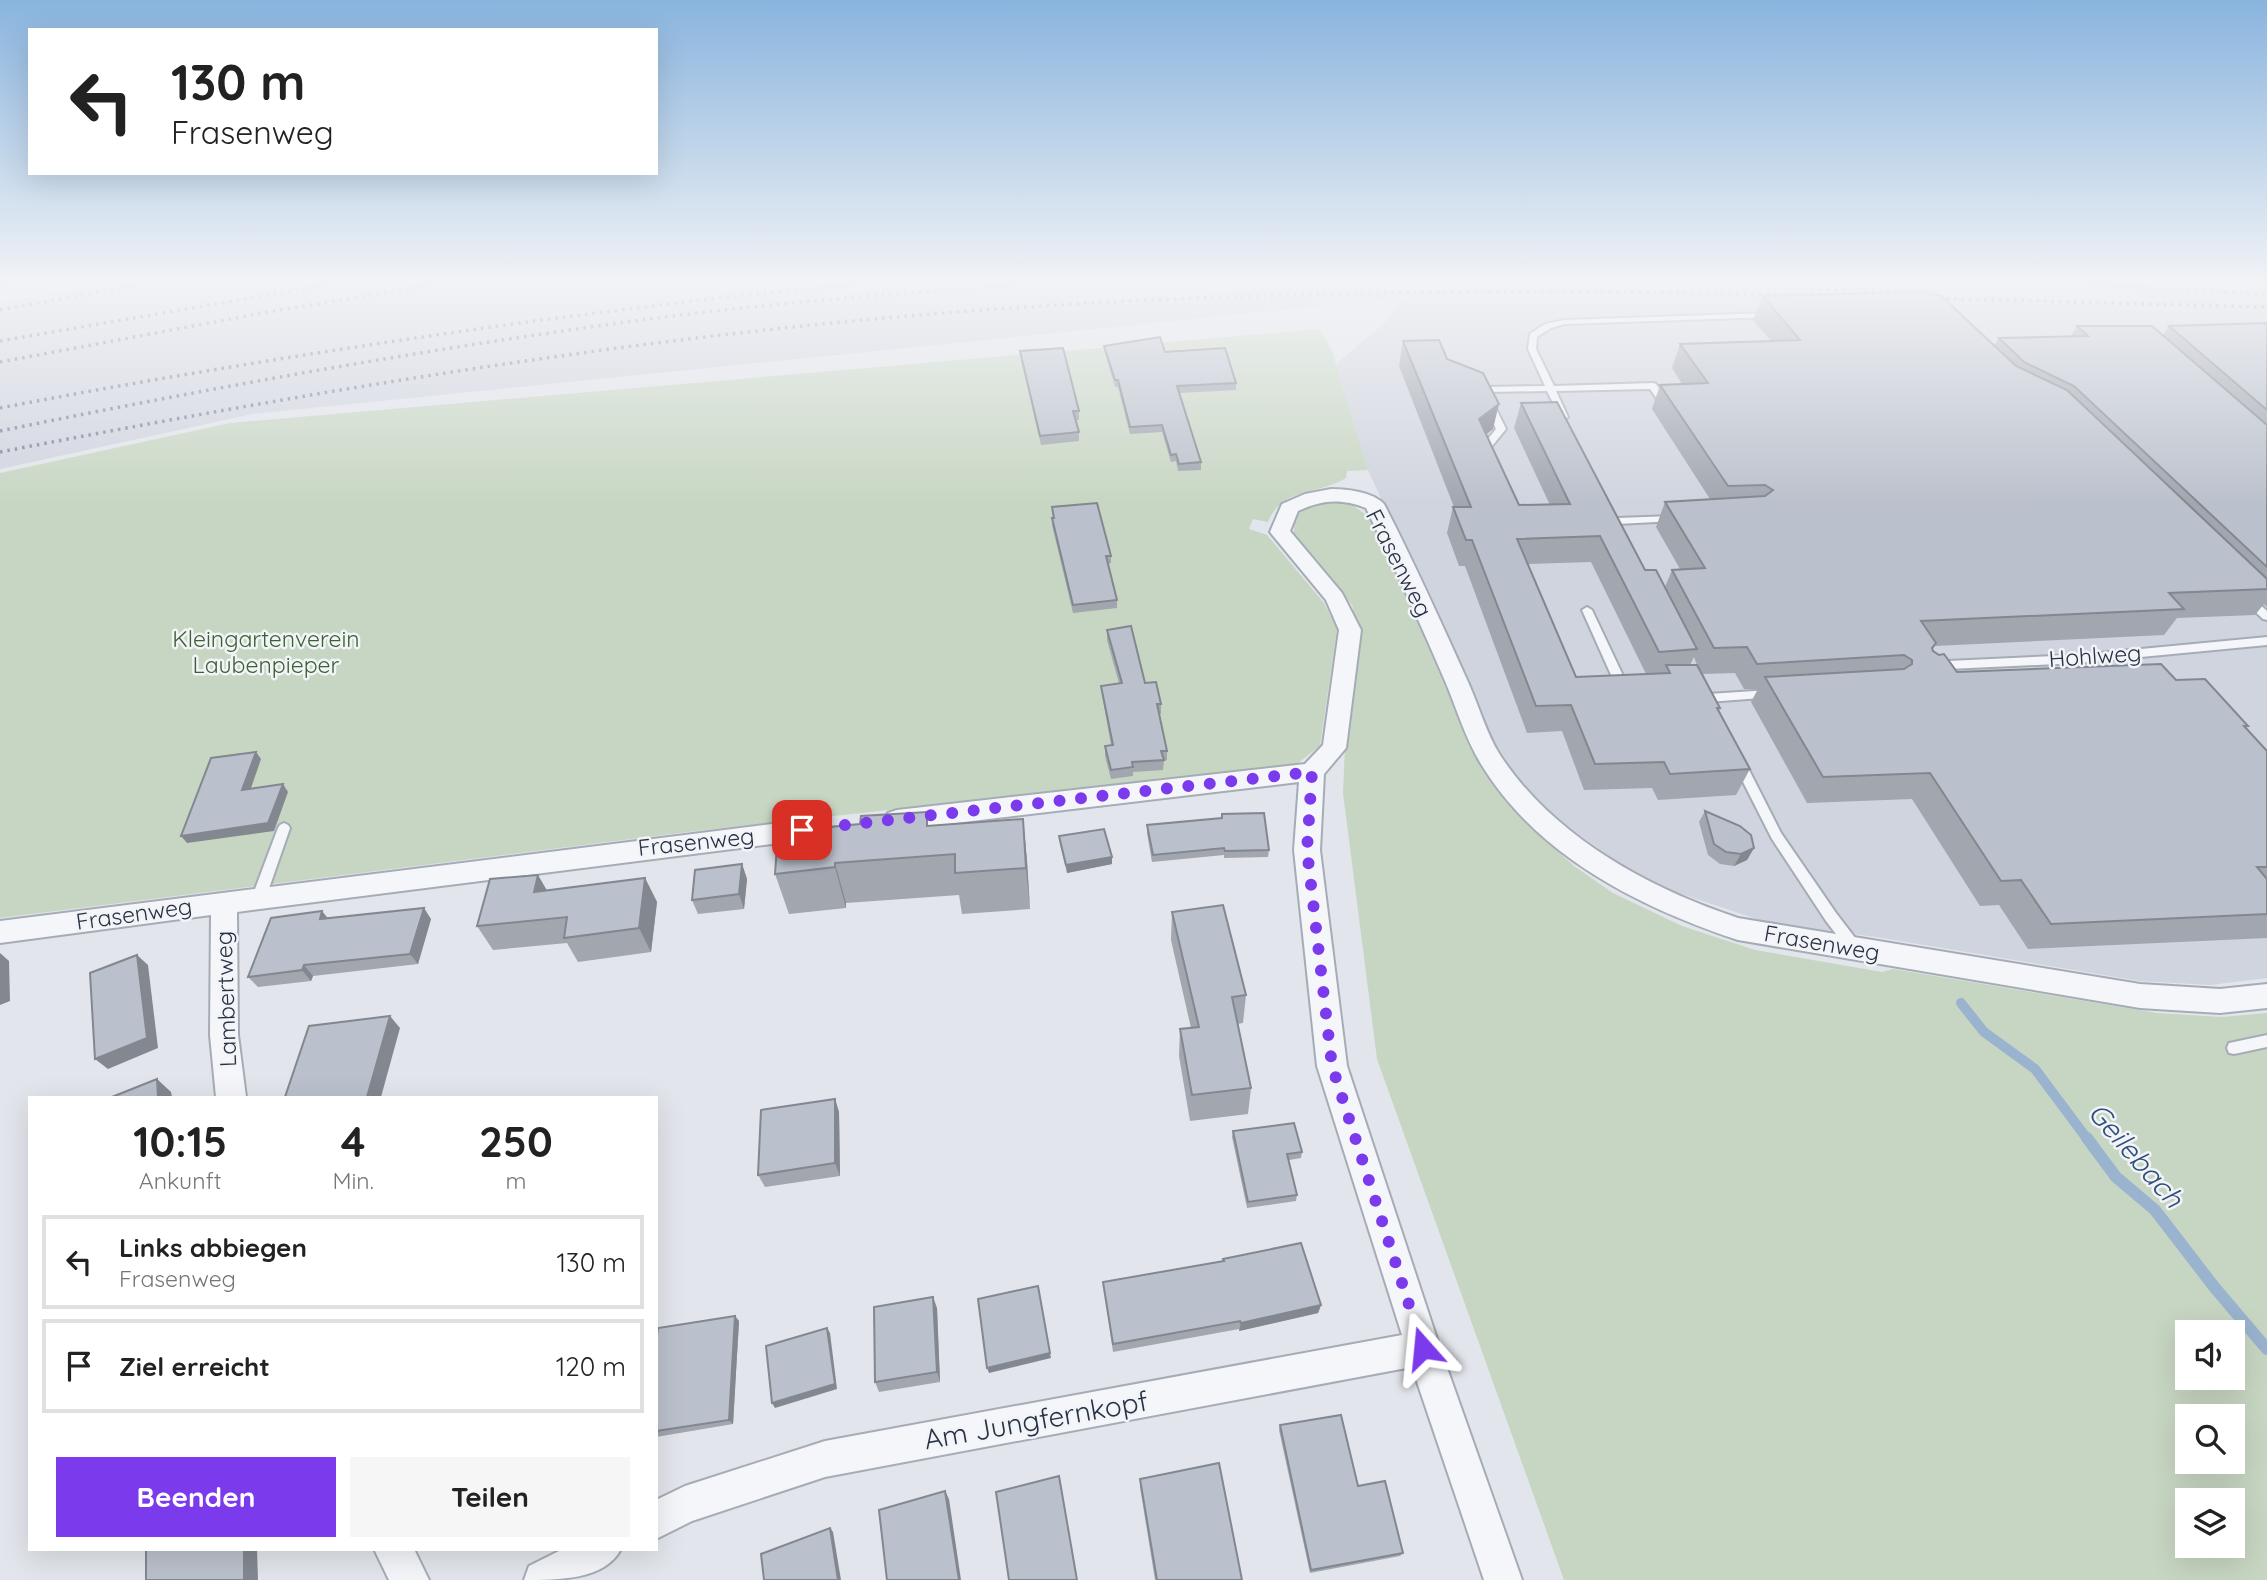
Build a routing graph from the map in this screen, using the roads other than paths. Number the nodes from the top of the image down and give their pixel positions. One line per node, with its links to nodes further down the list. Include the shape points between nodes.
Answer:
1 (1535, 357): 2 (lane)
2 (1549, 387): 3 (lane, via 1653,386); 4 (lane); 5 (lane, via 1482,390 1501,429 1483,451)
3 (1663, 401)
4 (1568, 424)
5 (1488, 463)
6 (1611, 509): 8 (lane)
7 (1686, 519): 8 (lane)
8 (1618, 521): 9 (lane)
9 (1623, 533)
10 (2238, 589): 12 (lane)
11 (1587, 610): 16 (lane, via 1622,686)
12 (2267, 617)
13 (2267, 641): 14 (lane, Hohlweg, via 2078,659 1948,665)
14 (1924, 675)
15 (1701, 684): 18 (lane)
16 (1635, 686)
17 (1784, 694): 18 (lane)
18 (1708, 698): 19 (lane)
19 (1714, 711)
20 (1732, 748): 28 (lane, via 1776,836)
21 (1312, 772): 22 (street); 28 (street, Frasenweg, via 1334,748 1350,630 1335,598 1280,532 1289,508 1314,495 1348,494 1374,504 1493,764 1528,805 1593,862 1692,915 1738,929); 33 (street, via 1307,850 1332,1066)
22 (868, 823)
23 (842, 826): 25 (street, Frasenweg)
24 (284, 828): 25 (lane)
25 (259, 897): 26 (street, Frasenweg)
26 (224, 902): 27 (street, Frasenweg); 32 (street, Lambertweg, via 224,1035)
27 (0, 932)
28 (1856, 950): 29 (street, Frasenweg, via 2140,996 2220,1001)
29 (2267, 996)
30 (2267, 1041): 31 (lane)
31 (2234, 1048)
32 (231, 1096)
33 (1423, 1348): 34 (street, Am Jungfernkopf, via 825,1459 685,1505); 39 (street)
34 (658, 1519)
35 (394, 1551): 37 (street)
36 (598, 1551): 38 (street)
37 (410, 1580)
38 (543, 1580)
39 (1503, 1580)

